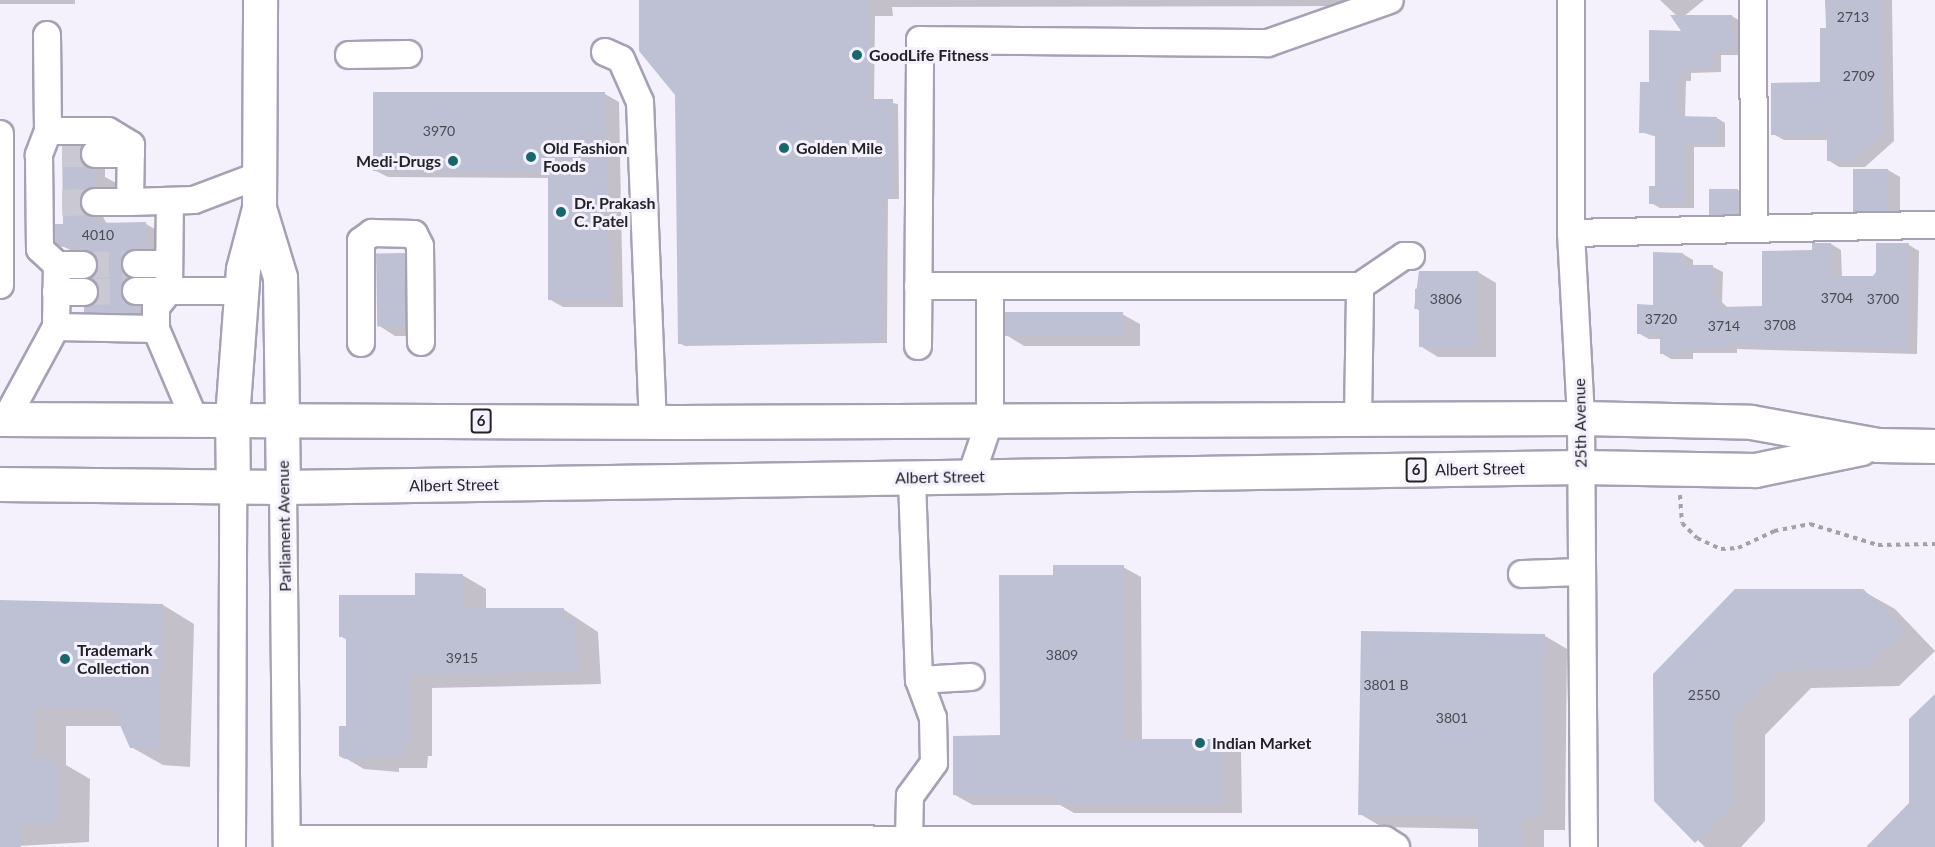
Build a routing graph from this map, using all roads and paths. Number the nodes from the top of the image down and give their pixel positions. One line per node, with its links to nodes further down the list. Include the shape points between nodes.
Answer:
1 (260, 0): 13 (main road, Parliament Avenue)
2 (1390, 0): 27 (street, via 1268,43 920,40)
3 (1571, 0): 20 (street, 25th Avenue)
4 (1753, 0): 19 (street)
5 (47, 35): 9 (street)
6 (605, 52): 47 (street, via 621,59 640,102)
7 (408, 54): 8 (street)
8 (349, 55)
9 (48, 131): 12 (street, via 108,131 131,145); 24 (street, via 51,203 40,249)
10 (0, 134): 26 (street)
11 (94, 154): 12 (street)
12 (131, 154): 16 (street)
13 (260, 175): 14 (street, via 194,200); 17 (main road, Parliament Avenue)
14 (170, 201): 16 (street); 23 (street)
15 (95, 202): 16 (street)
16 (130, 202)
17 (260, 208): 32 (main road, Parliament Avenue); 44 (main road, Parliament Avenue, via 280,277)
18 (1935, 225): 19 (street)
19 (1754, 228): 20 (street)
20 (1571, 233): 42 (street, 25th Avenue)
21 (1411, 256): 29 (street, via 1404,256)
22 (136, 264): 23 (street)
23 (169, 264): 31 (street)
24 (57, 265): 25 (street); 33 (street)
25 (83, 265)
26 (0, 285)
27 (918, 286): 28 (street); 39 (street)
28 (990, 286): 29 (street); 46 (street)
29 (1360, 286): 45 (street)
30 (136, 291): 31 (street)
31 (169, 291): 32 (street); 36 (street, via 156,307)
32 (242, 291): 41 (main road, Parliament Avenue)
33 (56, 292): 34 (street); 35 (street)
34 (84, 292)
35 (56, 327): 36 (street); 43 (street)
36 (156, 329): 40 (street)
37 (361, 342): 38 (street, via 361,241 372,233 414,234 420,246)
38 (421, 342)
39 (918, 346)
40 (194, 418): 41 (main road, Albert Street / 6); 43 (main road, Albert Street / 6)
41 (232, 418): 44 (main road, Albert Street / 6); 55 (main road, Parliament Avenue)
42 (1581, 418): 45 (main road, Albert Street / 6); 48 (main road, Albert Street / 6, via 1751,422); 50 (street, 25th Avenue)
43 (3, 419)
44 (282, 419): 47 (main road, Albert Street / 6); 56 (main road, Parliament Avenue)
45 (1358, 419): 46 (main road, Albert Street / 6)
46 (990, 420): 47 (main road, Albert Street / 6); 52 (street)
47 (653, 422)
48 (1878, 445): 49 (main road, Albert Street / 6); 51 (main road, Albert Street / 6, via 1755,470)
49 (1935, 446)
50 (1581, 467): 51 (main road, Albert Street / 6); 52 (main road, Albert Street / 6); 58 (street, 25th Avenue)
51 (1680, 468): 57 (path, via 1682,523 1696,538 1714,547 1738,548 1774,531 1810,524 1878,544)
52 (971, 476): 53 (main road, Albert Street / 6)
53 (912, 477): 56 (main road, Albert Street / 6); 61 (street)
54 (0, 484): 55 (main road, Albert Street / 6)
55 (233, 486): 56 (main road, Albert Street / 6); 64 (street, Parliament Avenue)
56 (283, 488): 63 (street, Parliament Avenue)
57 (1935, 544)
58 (1582, 572): 59 (street); 66 (street, 25th Avenue)
59 (1522, 574)
60 (971, 677): 61 (street)
61 (919, 680): 62 (street, via 933,718 934,763 910,796)
62 (909, 839): 63 (street); 65 (street, via 1385,840)
63 (287, 843)
64 (232, 847)
65 (1396, 847)
66 (1584, 847)

